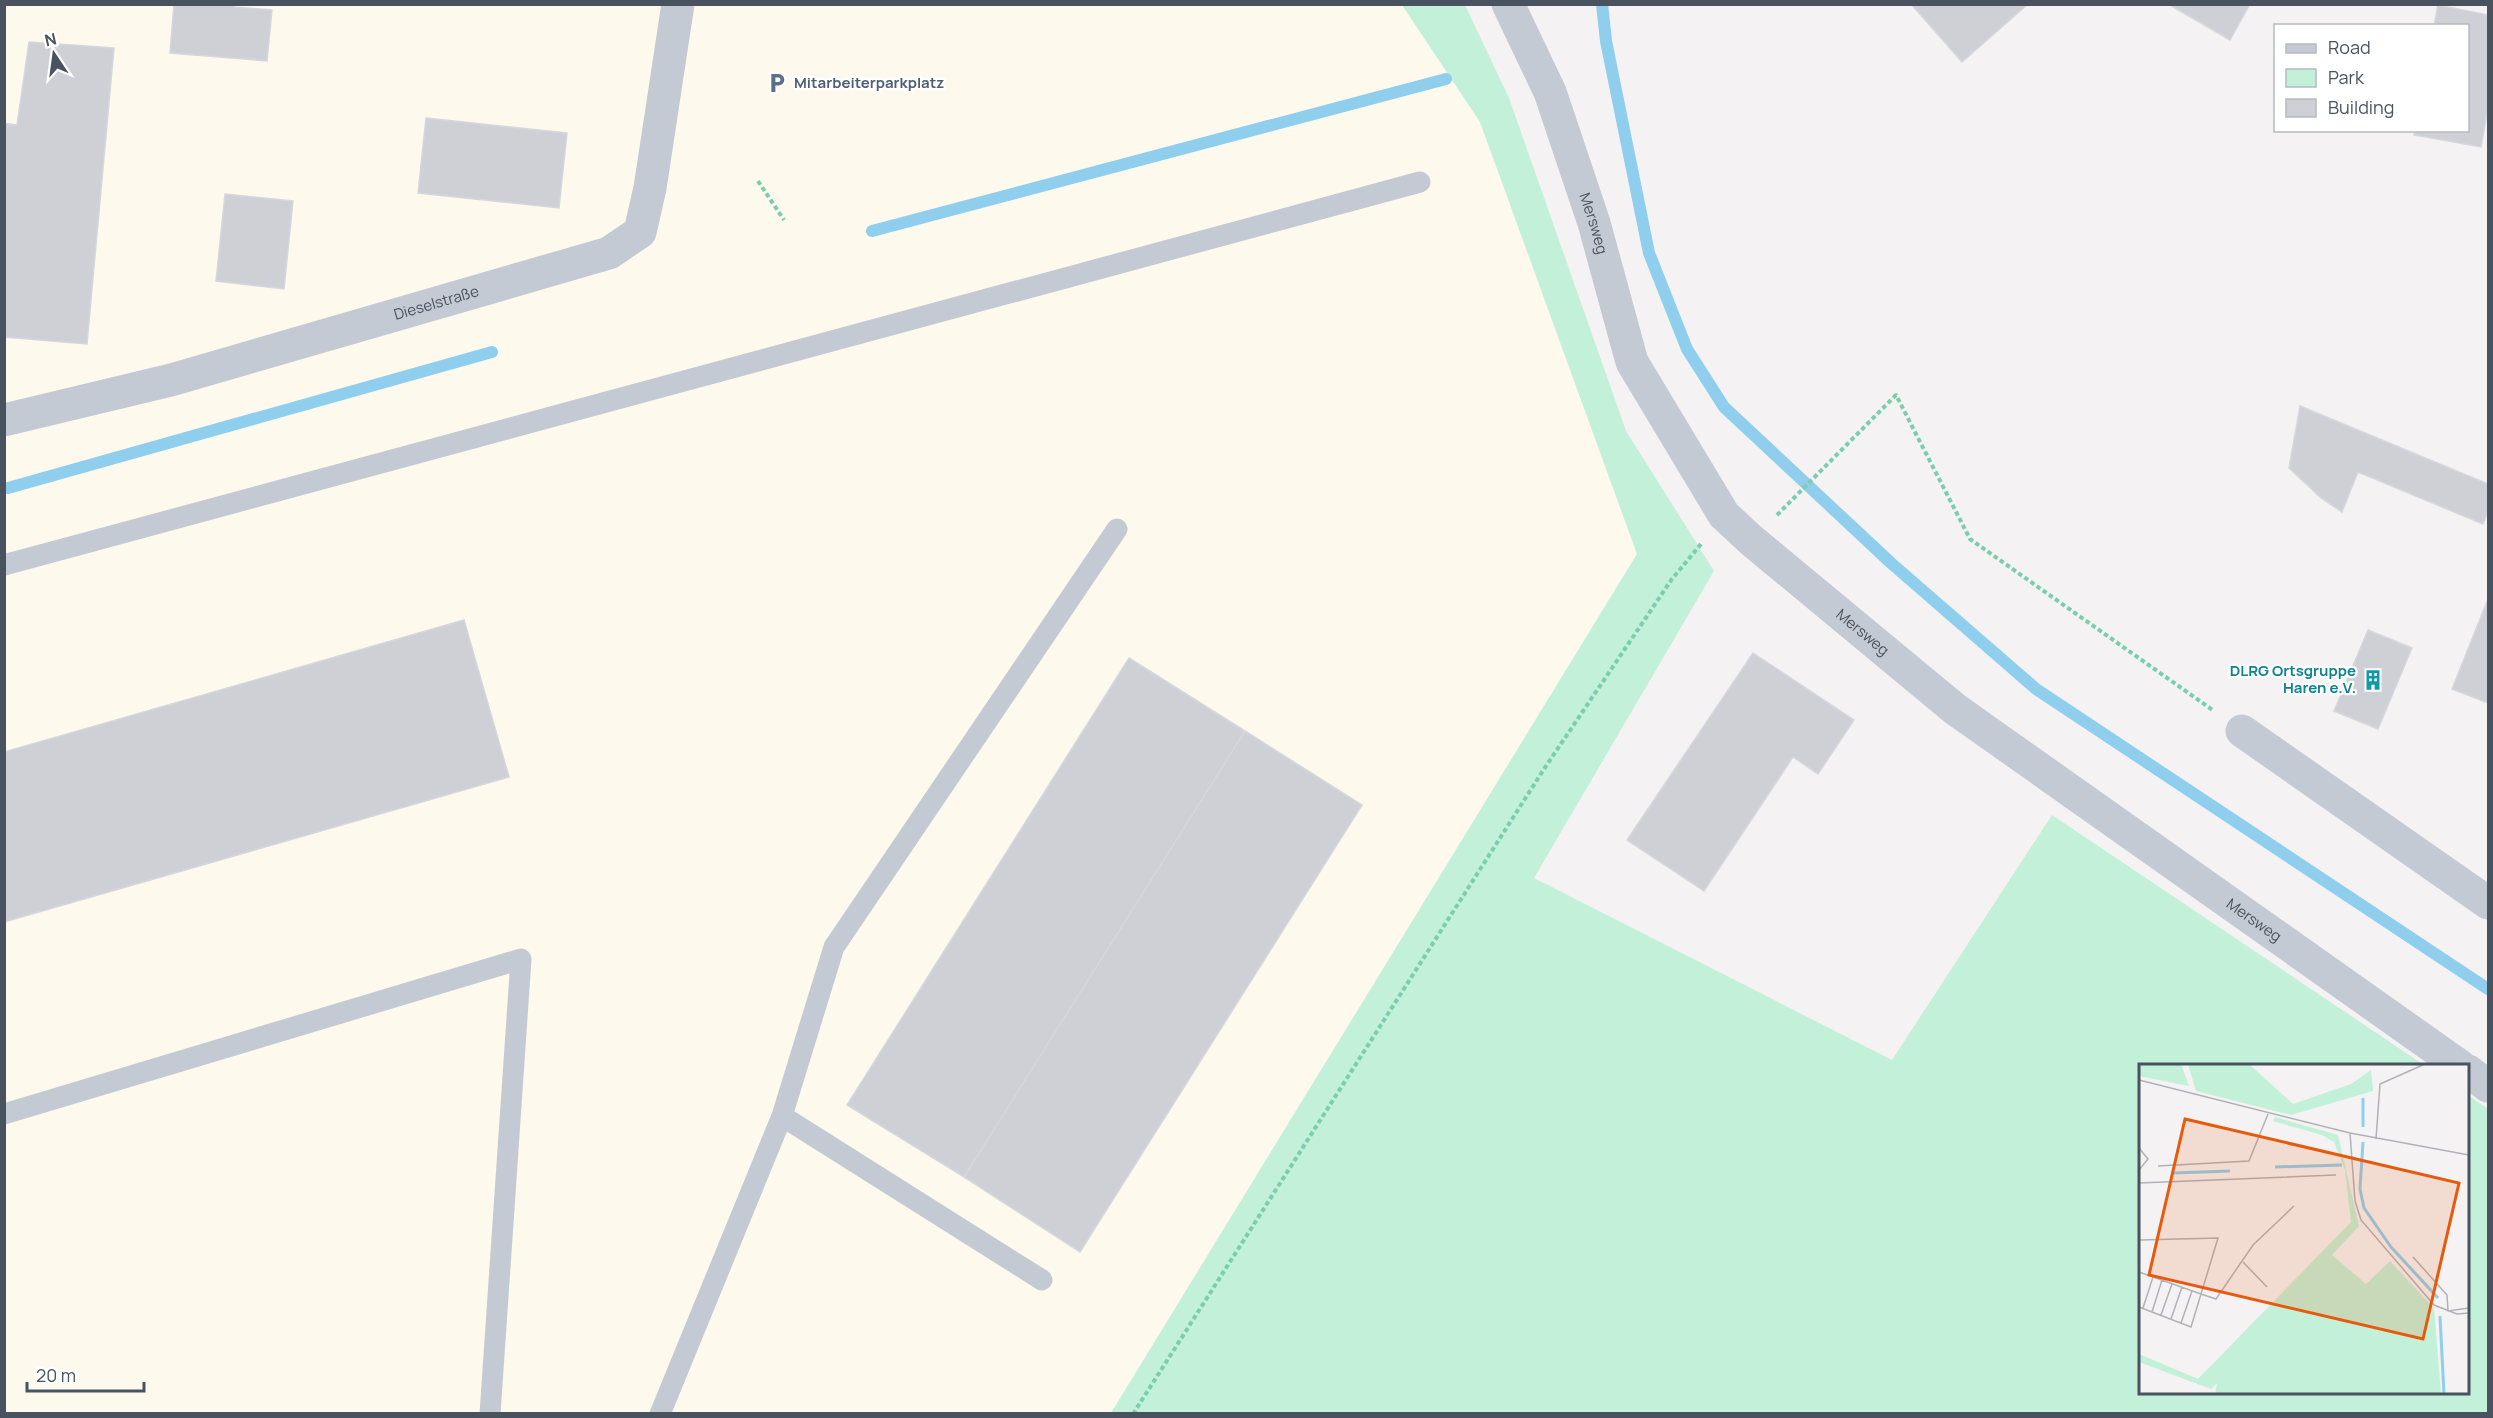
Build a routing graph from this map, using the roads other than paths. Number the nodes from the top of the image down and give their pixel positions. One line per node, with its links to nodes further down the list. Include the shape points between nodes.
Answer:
1 (678, 4): 4 (street, Dieselstraße, via 640,232 609,253 171,380)
2 (1508, 4): 9 (street, Mersweg, via 1550,92 1594,223 1632,362 1724,515 1955,709)
3 (1420, 182): 6 (lane)
4 (4, 420)
5 (1117, 529): 13 (lane, via 834,947)
6 (4, 566)
7 (2242, 731): 8 (street)
8 (2488, 903)
9 (2459, 1064)
10 (2469, 1072): 11 (street)
11 (2488, 1086)
12 (4, 1114): 15 (lane, via 521,959)
13 (782, 1116): 14 (lane); 16 (lane)
14 (1042, 1280)
15 (490, 1413)
16 (660, 1413)

